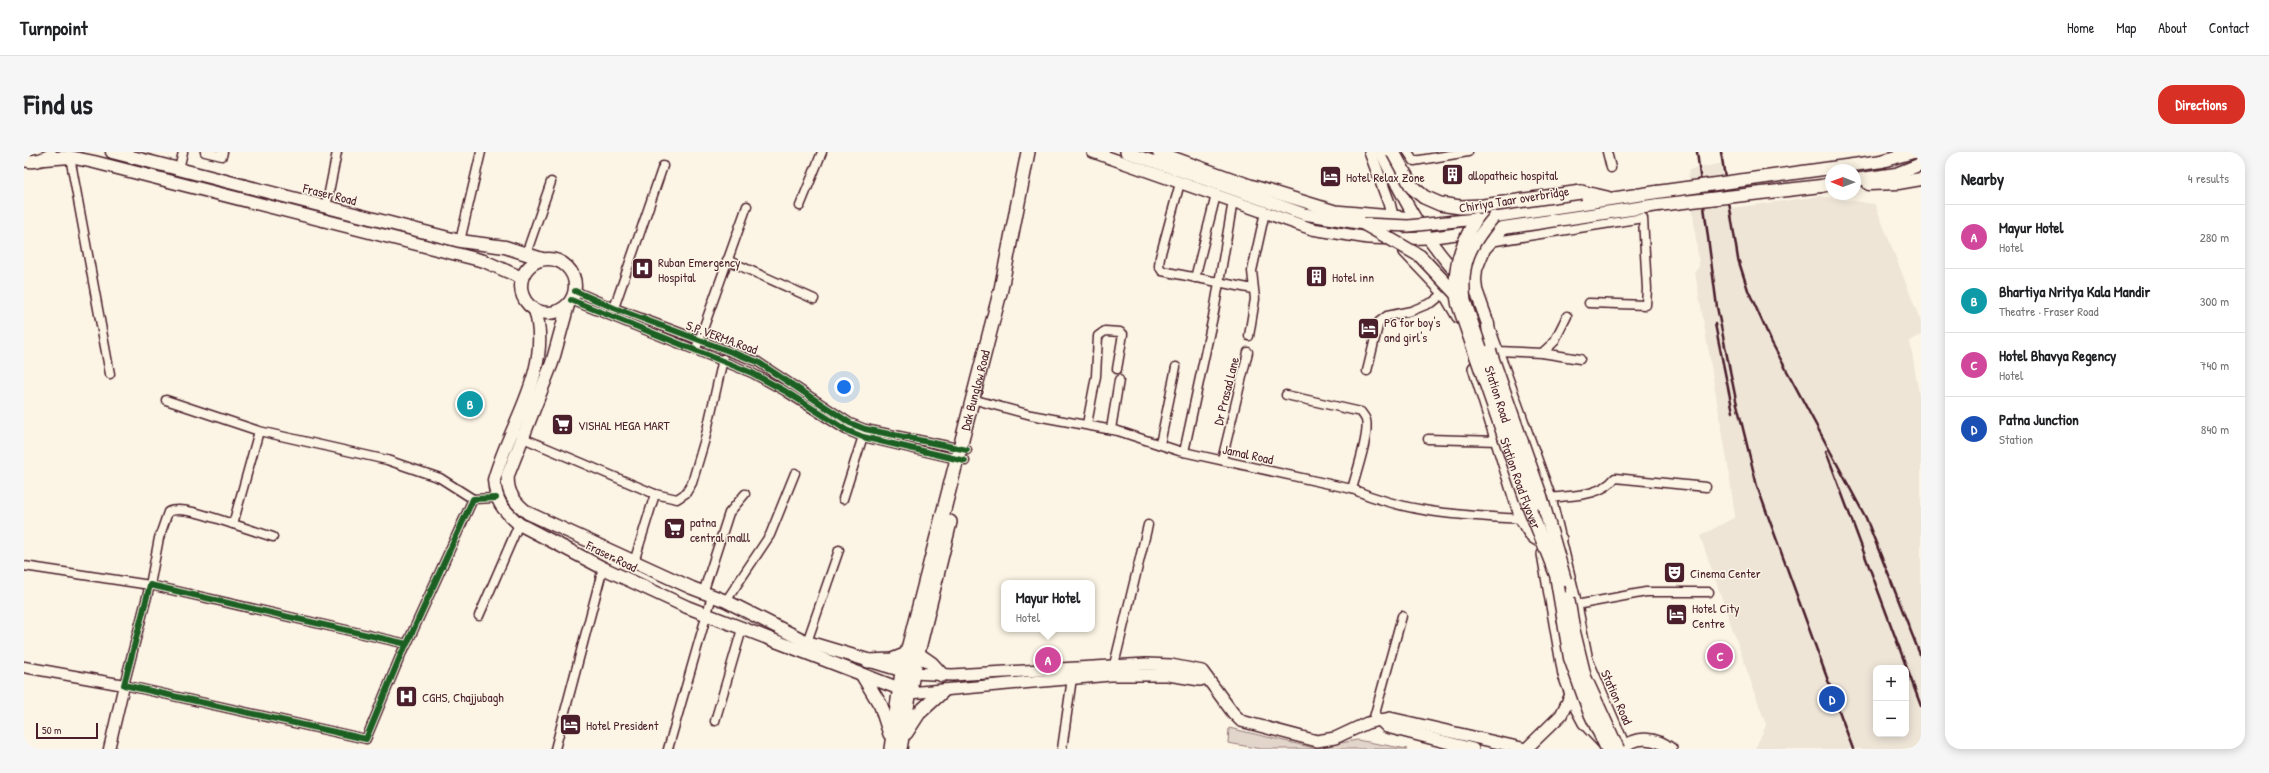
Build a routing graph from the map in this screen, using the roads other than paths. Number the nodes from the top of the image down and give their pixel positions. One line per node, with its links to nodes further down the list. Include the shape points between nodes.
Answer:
1 (58, 152): 23 (main road)
2 (112, 152): 30 (main road, Fraser Road)
3 (183, 152): 30 (street)
4 (205, 152): 5 (street, via 222,156)
5 (223, 152)
6 (337, 152): 42 (street)
7 (481, 152): 52 (street)
8 (822, 152): 41 (street)
9 (1028, 152): 83 (highway, Dak Bunglow Road)
10 (1035, 152): 83 (highway, via 1008,291)
11 (1093, 152): 34 (main road)
12 (1126, 152): 48 (main road, Chiriya Taar overbridge, via 1304,214)
13 (1161, 152): 45 (main road, via 1306,203 1335,211)
14 (1370, 152): 45 (main road, Station Road)
15 (1381, 152): 28 (main road)
16 (1393, 152): 38 (highway, bridge, via 1412,187 1424,197 1440,204 1460,208 1581,192)
17 (1408, 152): 24 (street)
18 (1468, 152): 21 (street)
19 (1607, 152): 29 (street)
20 (1913, 152): 38 (main road, Chiriya Taar overbridge, bridge, via 1882,161)
21 (1446, 154): 24 (street)
22 (70, 157): 23 (main road); 57 (main road, via 484,261); 79 (street)
23 (44, 159): 25 (main road)
24 (1414, 161): 28 (street)
25 (25, 162)
26 (1921, 164): 32 (main road, via 1896,174)
27 (663, 166): 66 (street)
28 (1389, 168): 46 (main road)
29 (1611, 168)
30 (179, 169): 42 (main road, Fraser Road)
31 (1921, 179): 35 (main road, via 1872,185)
32 (1861, 180)
33 (551, 182): 54 (street)
34 (1180, 182): 37 (main road); 58 (street, via 1160,266 1162,271 1167,273)
35 (1861, 182)
36 (1825, 185): 49 (main road, Chiriya Taar overbridge, bridge, via 1658,205)
37 (1216, 195): 39 (main road); 58 (street)
38 (1607, 198): 44 (main road, Chiriya Taar overbridge)
39 (1233, 201): 43 (main road); 59 (street)
40 (747, 206): 56 (street)
41 (800, 206)
42 (326, 207): 52 (main road, Fraser Road)
43 (1265, 212): 51 (main road, via 1312,228 1368,238); 60 (street, via 1252,271)
44 (1494, 217): 47 (main road, Chiriya Taar overbridge); 110 (main road, bridge, via 1479,234 1470,251 1462,281 1465,301 1534,504)
45 (1392, 218): 46 (main road); 51 (main road, Station Road)
46 (1414, 218): 50 (main road)
47 (1476, 219): 48 (main road, Chiriya Taar overbridge, bridge, via 1408,226); 62 (main road, Station Road Flyover, bridge, via 1459,251)
48 (1364, 224): 62 (main road, bridge, via 1420,256)
49 (1503, 228): 50 (main road); 53 (main road)
50 (1426, 238): 51 (main road); 61 (main road, via 1463,280)
51 (1398, 239): 62 (main road, Station Road, via 1405,252)
52 (460, 241): 54 (main road, Fraser Road, via 505,247)
53 (1488, 242): 61 (main road, Station Road Flyover, via 1476,270); 65 (street, via 1643,218 1648,289 1646,305)
54 (526, 254): 55 (main road, Fraser Road)
55 (542, 259): 57 (main road, via 532,264); 63 (main road, via 560,261 567,266 574,278)
56 (727, 260): 64 (street); 70 (street)
57 (522, 278): 67 (main road, via 523,296)
58 (1194, 278): 59 (street)
59 (1218, 282): 60 (street); 92 (street)
60 (1254, 289): 69 (street, via 1255,299)
61 (1476, 290): 71 (main road, Station Road Flyover)
62 (1450, 293): 78 (street, via 1411,311 1387,316 1379,322); 90 (main road, Station Road); 149 (main road, Station Road Flyover, bridge, via 1556,575 1570,658 1589,711)
63 (571, 299): 66 (street, S.P.VERMA.Road); 67 (main road, via 552,313); 70 (street, S.P.VERMA.Road); 88 (main road, Fraser Road, via 552,363)
64 (814, 299)
65 (1589, 303)
66 (614, 308): 70 (street, S.P.VERMA.Road)
67 (535, 310): 100 (main road, via 540,325 539,360 497,470 494,480)
68 (1567, 316): 73 (street, via 1554,342)
69 (1248, 336)
70 (698, 345): 74 (street, S.P.VERMA.Road); 87 (street, S.P.VERMA.Road, via 758,362)
71 (1494, 351): 73 (street); 101 (main road, Station Road); 142 (main road, Station Road Flyover, bridge, via 1551,529 1585,677)
72 (1248, 352): 94 (street, Dr Prasad Lane)
73 (1542, 353): 75 (street)
74 (722, 359): 87 (street, S.P.VERMA.Road, via 769,381 832,423); 98 (street, via 705,439 692,483 686,493 677,499)
75 (1580, 359)
76 (1176, 367): 91 (street)
77 (1117, 370): 84 (street, via 1123,334 1104,331 1098,336 1096,376)
78 (1368, 371)
79 (110, 374)
80 (1119, 380): 85 (street)
81 (1286, 395): 97 (street, via 1361,412 1366,418 1362,450)
82 (166, 400): 86 (street)
83 (976, 400): 84 (street, Jamal Road, via 1046,418); 93 (highway, Dak Bunglow Road)
84 (1087, 424): 85 (street, Jamal Road)
85 (1111, 429): 91 (street, Jamal Road)
86 (260, 431): 102 (street, via 387,460 440,478); 105 (street)
87 (864, 433): 93 (street, S.P.VERMA.Road); 103 (street)
88 (523, 438): 98 (street); 112 (main road, Fraser Road, via 507,483 514,501 528,513)
89 (1428, 439): 90 (street)
90 (1498, 441): 104 (main road, Station Road)
91 (1160, 444): 92 (street, Jamal Road)
92 (1184, 452): 94 (street, Jamal Road)
93 (962, 455): 126 (highway, Dak Bunglow Road)
94 (1222, 460): 97 (street, Jamal Road)
95 (795, 473): 118 (street, via 770,535)
96 (1706, 487): 101 (street, via 1614,478 1604,489 1597,492)
97 (1352, 489): 104 (street, Jamal Road, via 1404,508 1470,517)
98 (655, 494): 112 (street)
99 (745, 494): 117 (street, via 729,513)
100 (496, 498): 102 (street); 106 (main road, Fraser Road, via 503,509)
101 (1550, 498): 109 (main road, Station Road)
102 (473, 499): 125 (street)
103 (844, 499)
104 (1521, 519): 110 (main road, Station Road, via 1533,539)
105 (233, 524): 108 (street); 115 (street, via 188,511 168,512 161,532)
106 (519, 524): 114 (main road, Fraser Road); 120 (street)
107 (1148, 525): 128 (street)
108 (273, 537)
109 (1561, 539): 110 (main road); 119 (main road, Station Road)
110 (1540, 542): 138 (main road, via 1561,661)
111 (839, 550): 124 (street)
112 (634, 562): 117 (main road, Fraser Road)
113 (24, 566): 115 (street)
114 (603, 568): 121 (main road, Fraser Road); 144 (street)
115 (150, 585): 125 (street); 135 (street)
116 (1709, 592): 119 (street, via 1646,592)
117 (707, 594): 118 (main road, Fraser Road); 121 (street)
118 (726, 601): 124 (main road, Fraser Road)
119 (1576, 605): 142 (main road, Station Road, via 1586,660)
120 (479, 616)
121 (707, 616): 123 (main road, Fraser Road); 145 (street)
122 (1402, 616): 139 (street)
123 (742, 629): 132 (main road, Fraser Road); 140 (street)
124 (808, 642): 127 (main road, Fraser Road)
125 (407, 644): 135 (street, via 366,739)
126 (912, 654): 127 (highway, via 892,660); 130 (highway, Dak Bunglow Road); 131 (highway, via 932,663)
127 (868, 661): 130 (main road, Fraser Road)
128 (1114, 665): 131 (main road); 134 (main road, via 1171,665 1202,671)
129 (24, 667): 135 (street)
130 (908, 673): 131 (main road); 136 (highway, Dak Bunglow Road)
131 (942, 675)
132 (863, 676): 136 (main road, Fraser Road); 141 (highway, via 881,706)
133 (1072, 678): 134 (main road, via 1139,674 1184,676 1200,680); 137 (main road); 146 (street)
134 (1207, 678): 139 (main road, via 1241,721 1275,731 1317,741 1327,740)
135 (124, 686): 143 (street)
136 (904, 691): 137 (main road); 141 (highway, Dak Bunglow Road)
137 (943, 691): 141 (highway, via 918,712)
138 (1572, 695): 148 (main road, via 1561,715); 150 (main road, via 1584,723)
139 (1376, 720): 147 (main road, via 1387,727); 148 (main road, via 1390,718)
140 (715, 721)
141 (896, 746)
142 (1621, 748): 151 (main road, via 1635,740 1649,739 1661,742)
143 (109, 749)
144 (555, 749)
145 (668, 749)
146 (1062, 749)
147 (1473, 749)
148 (1526, 749)
149 (1607, 749)
150 (1610, 749)
151 (1671, 749)

